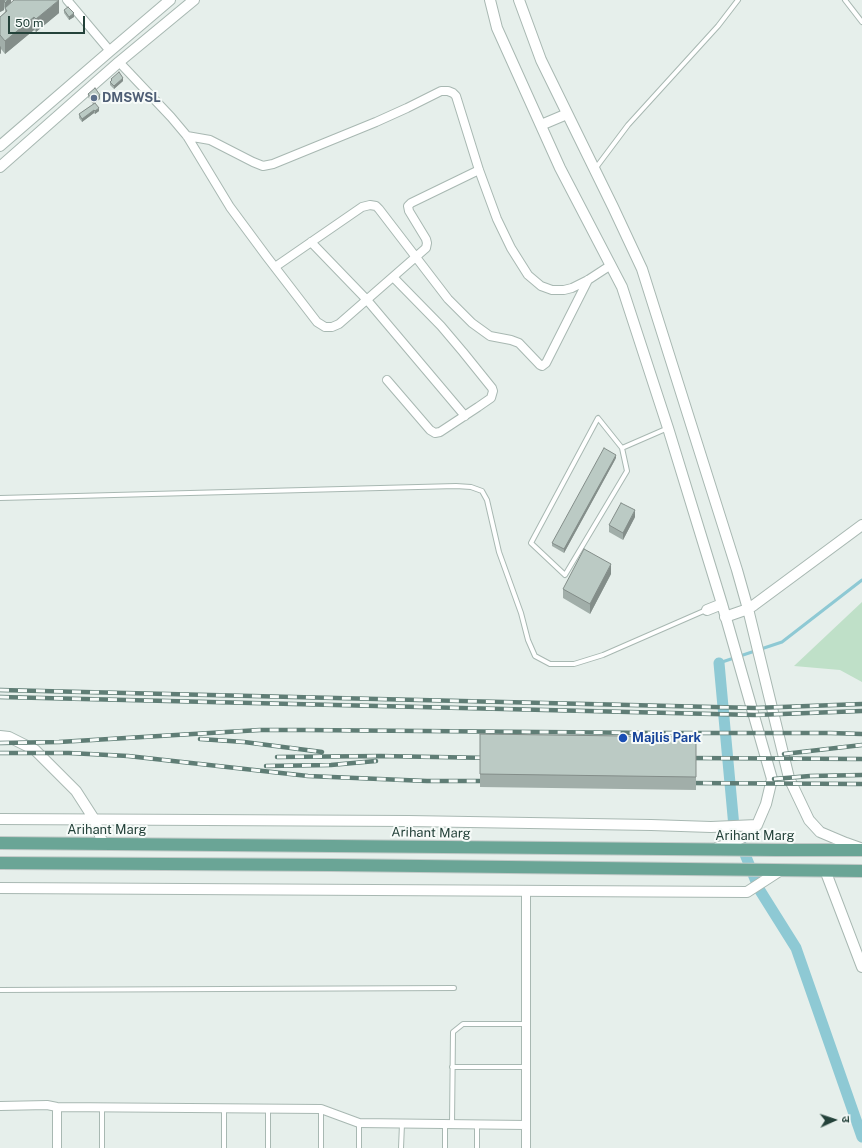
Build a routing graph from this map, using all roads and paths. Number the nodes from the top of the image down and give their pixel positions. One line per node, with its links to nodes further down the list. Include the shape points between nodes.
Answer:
1 (67, 0): 9 (street)
2 (170, 0): 9 (street)
3 (194, 0): 10 (street)
4 (490, 0): 12 (street, via 497,28)
5 (519, 0): 11 (street, via 541,60)
6 (738, 0): 16 (lane, via 718,26 628,125)
7 (845, 0): 8 (lane)
8 (862, 22)
9 (110, 51): 10 (street); 14 (street)
10 (120, 62): 13 (street); 15 (street)
11 (568, 114): 12 (street); 16 (street)
12 (540, 125): 20 (street)
13 (187, 136): 17 (street, via 210,140 263,166 448,91 456,96); 21 (street, via 230,207)
14 (0, 146)
15 (0, 167)
16 (595, 169): 32 (street, via 642,269)
17 (479, 170): 19 (street, via 408,206 428,243); 23 (street, via 497,219 528,275 541,286 552,290 572,288)
18 (311, 242): 19 (street, via 362,207 370,205 379,209); 21 (street); 24 (street)
19 (415, 258): 22 (street); 23 (street, via 448,299 472,323 490,336 519,343 542,366 546,363)
20 (611, 265): 23 (street); 27 (street, via 622,287)
21 (275, 267): 24 (street, via 317,322 325,327 339,324)
22 (394, 277): 24 (street); 26 (street, via 440,326 492,388 491,398)
23 (588, 280)
24 (367, 300): 26 (street)
25 (387, 380): 26 (street, via 430,430 440,432)
26 (465, 416)
27 (668, 428): 28 (lane); 31 (street)
28 (622, 448): 28 (lane, via 627,471 565,575 531,543 598,418)
29 (0, 498): 33 (lane, via 471,487 482,491 487,500 499,552 528,640 536,656 550,664 574,664 603,656)
30 (862, 525): 32 (street)
31 (722, 604): 33 (street); 34 (street)
32 (748, 609): 34 (street); 43 (street, via 788,778 808,820 820,832)
33 (707, 610)
34 (725, 617): 38 (street, via 772,778 766,804)
35 (0, 736): 37 (street, via 10,737 36,750 76,791)
36 (0, 819): 37 (street)
37 (94, 819): 38 (street); 40 (street)
38 (757, 826): 42 (street, via 730,844)
39 (0, 844): 40 (main road, Arihant Marg)
40 (103, 844): 41 (main road, Arihant Marg)
41 (359, 846): 42 (main road, Arihant Marg); 45 (main road)
42 (710, 849): 43 (main road, Arihant Marg)
43 (862, 849)
44 (0, 863): 45 (main road)
45 (359, 865): 47 (main road)
46 (825, 870): 47 (main road); 48 (main road); 51 (street)
47 (778, 871): 50 (street, via 747,892)
48 (862, 871)
49 (0, 888): 50 (street)
50 (526, 891): 54 (street)
51 (862, 967)
52 (454, 988): 53 (lane)
53 (0, 990)
54 (525, 1024): 55 (lane, via 463,1024 453,1032); 56 (street)
55 (452, 1067): 56 (lane); 65 (lane)
56 (525, 1067): 67 (street)
57 (0, 1106): 58 (street)
58 (57, 1107): 59 (street); 68 (street)
59 (102, 1107): 60 (street); 69 (lane)
60 (224, 1108): 61 (street); 70 (lane)
61 (268, 1108): 62 (street); 71 (lane)
62 (321, 1109): 63 (street); 72 (lane)
63 (359, 1123): 64 (street); 73 (lane)
64 (402, 1124): 65 (street); 74 (lane)
65 (448, 1124): 66 (street); 75 (lane)
66 (477, 1125): 67 (street); 76 (lane)
67 (526, 1125): 77 (street)
68 (57, 1148)
69 (102, 1148)
70 (224, 1148)
71 (268, 1148)
72 (321, 1148)
73 (358, 1148)
74 (401, 1148)
75 (445, 1148)
76 (477, 1148)
77 (526, 1148)

